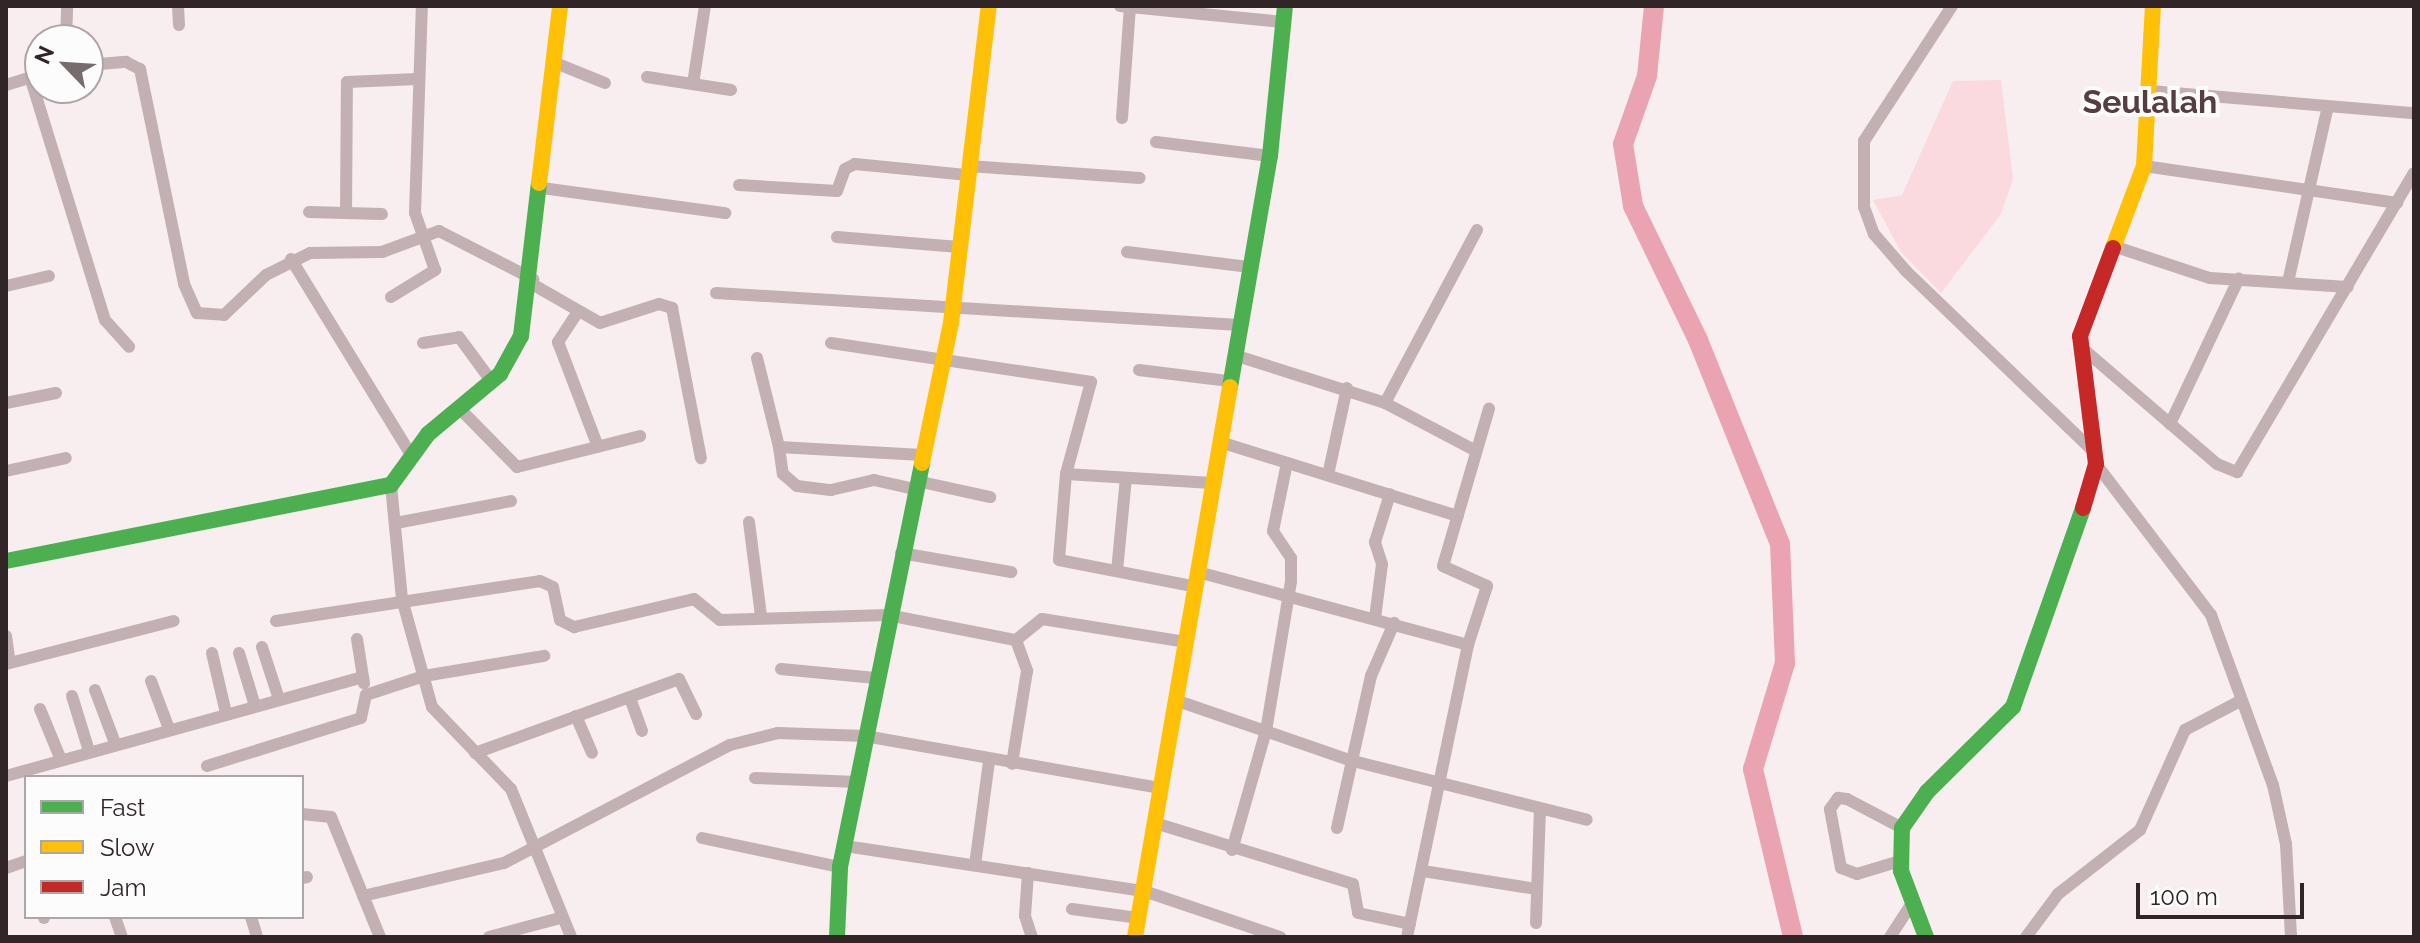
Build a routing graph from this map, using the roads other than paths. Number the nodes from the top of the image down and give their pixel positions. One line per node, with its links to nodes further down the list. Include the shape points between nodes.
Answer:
1 (178, 6): 11 (street)
2 (422, 6): 15 (street)
3 (560, 6): 12 (street)
4 (705, 6): 17 (street)
5 (989, 6): 27 (street)
6 (1120, 6): 9 (street)
7 (1952, 6): 83 (street, via 1864,141 1864,207 1896,261)
8 (2153, 6): 19 (street)
9 (1130, 7): 10 (street); 23 (street)
10 (1284, 14): 25 (street)
11 (179, 25)
12 (553, 62): 16 (street); 31 (street)
13 (104, 64): 44 (street, via 126,62 140,69 184,284 197,313 224,315)
14 (647, 77): 17 (street)
15 (417, 79): 35 (street, via 347,82); 39 (street)
16 (605, 83)
17 (693, 84): 18 (street)
18 (731, 90)
19 (2150, 91): 21 (street); 26 (street)
20 (45, 104): 59 (street, via 105,320)
21 (2328, 106): 22 (street); 32 (street)
22 (2414, 113)
23 (1122, 118)
24 (1156, 142): 25 (street)
25 (1270, 156): 45 (street)
26 (2144, 166): 32 (street); 42 (street)
27 (969, 170): 29 (street); 30 (street, via 850,164 837,191); 41 (street)
28 (2414, 173): 33 (street)
29 (1140, 178)
30 (739, 185)
31 (542, 188): 36 (street); 48 (street)
32 (2307, 195): 33 (street); 49 (street)
33 (2397, 203): 51 (street)
34 (309, 212): 35 (street)
35 (346, 213): 37 (street)
36 (725, 213)
37 (382, 214)
38 (1477, 230): 70 (street)
39 (420, 235): 44 (street, via 382,252 330,249); 48 (street, via 450,232); 53 (street, via 435,273)
40 (837, 237): 41 (street)
41 (959, 247): 54 (street)
42 (2116, 247): 47 (street, via 2210,278); 60 (street, via 2082,324)
43 (1127, 252): 45 (street)
44 (291, 259): 79 (street)
45 (1250, 267): 56 (street)
46 (49, 276): 50 (street)
47 (2239, 278): 49 (street); 73 (street)
48 (532, 282): 55 (street); 66 (street, via 521,336)
49 (2288, 282): 51 (street)
50 (6, 286)
51 (2348, 287): 73 (street, via 2237,472)
52 (716, 293): 54 (street)
53 (391, 297)
54 (954, 305): 56 (street); 63 (street)
55 (577, 313): 76 (street, via 558,342); 82 (street, via 607,322 659,304 672,308)
56 (1239, 325): 61 (street)
57 (423, 343): 66 (street, via 459,337)
58 (831, 343): 63 (street)
59 (129, 347)
60 (2081, 347): 73 (street); 83 (street)
61 (1234, 355): 65 (street); 67 (street)
62 (757, 358): 77 (street)
63 (943, 358): 80 (street); 86 (street, via 1093,384)
64 (1139, 370): 65 (street)
65 (1229, 381): 75 (street)
66 (492, 382): 72 (street)
67 (1347, 388): 70 (street); 87 (street)
68 (56, 393): 69 (street)
69 (6, 403)
70 (1385, 403): 78 (street)
71 (1489, 409): 78 (street)
72 (461, 410): 76 (street, via 517,467); 79 (street)
73 (2170, 424)
74 (640, 436): 76 (street)
75 (1220, 442): 84 (street); 89 (street)
76 (598, 447)
77 (779, 447): 80 (street); 91 (street, via 783,474 797,486 831,490 874,480)
78 (1476, 451): 95 (street)
79 (411, 455): 90 (street)
80 (922, 455): 91 (street)
81 (66, 458): 85 (street)
82 (701, 458)
83 (2096, 459): 132 (street, via 2204,601); 161 (street, via 2065,572 2013,707 1927,792)
84 (1287, 463): 87 (street); 103 (street, via 1273,531 1291,558)
85 (6, 471)
86 (1066, 474): 88 (street); 100 (street, via 1055,557)
87 (1328, 475): 92 (street)
88 (1126, 478): 89 (street); 100 (street)
89 (1212, 483): 102 (street)
90 (391, 485): 97 (street); 99 (street)
91 (916, 485): 93 (street); 98 (street)
92 (1390, 494): 95 (street); 107 (street, via 1375,542 1382,564)
93 (990, 497)
94 (511, 501): 97 (street)
95 (1458, 516): 115 (street, via 1443,566 1487,586)
96 (749, 522): 106 (street)
97 (396, 523): 104 (street)
98 (901, 553): 101 (street); 105 (street)
99 (6, 561)
100 (1117, 571): 102 (street)
101 (1011, 572)
102 (1197, 579): 103 (street); 114 (street)
103 (1287, 598): 107 (street); 140 (street)
104 (402, 599): 106 (street, via 546,581 565,626 694,599 713,619); 109 (street); 122 (street)
105 (888, 615): 106 (street); 113 (street); 124 (street)
106 (761, 616)
107 (1375, 618): 110 (street)
108 (174, 621): 120 (street)
109 (276, 621)
110 (1394, 623): 115 (street); 147 (street, via 1371,676)
111 (6, 636): 120 (street)
112 (357, 639): 123 (street)
113 (1016, 640): 114 (street, via 1042,619); 149 (street, via 1027,671)
114 (1185, 642): 131 (street)
115 (1468, 645): 154 (street)
116 (262, 647): 130 (street)
117 (212, 653): 135 (street)
118 (239, 653): 133 (street)
119 (544, 656): 122 (street)
120 (8, 663)
121 (781, 669): 124 (street)
122 (424, 676): 127 (street); 144 (street, via 432,707)
123 (363, 677): 127 (street); 130 (street)
124 (876, 678): 141 (street)
125 (151, 681): 138 (street)
126 (95, 690): 142 (street)
127 (366, 695): 150 (street, via 361,718)
128 (72, 696): 143 (street)
129 (630, 698): 136 (street, via 679,679); 137 (street); 139 (street)
130 (279, 699): 133 (street)
131 (1175, 700): 140 (street); 155 (street)
132 (2240, 701): 190 (street, via 2185,730 2140,830 2058,894); 191 (street, via 2286,844)
133 (255, 706): 135 (street)
134 (40, 709): 146 (street)
135 (226, 713): 138 (street)
136 (696, 714)
137 (576, 716): 144 (street); 145 (street)
138 (169, 729): 142 (street)
139 (642, 731)
140 (1266, 731): 147 (street); 165 (street)
141 (865, 736): 148 (street); 153 (street); 164 (street, via 750,738)
142 (115, 743): 143 (street)
143 (89, 751): 146 (street)
144 (475, 753): 164 (street, via 507,782)
145 (592, 753)
146 (61, 760): 151 (street)
147 (1349, 760): 154 (street); 160 (street)
148 (989, 761): 149 (street); 167 (street)
149 (1012, 764): 155 (street)
150 (207, 766)
151 (6, 776)
152 (755, 778): 153 (street)
153 (857, 782): 163 (street)
154 (1441, 786): 156 (street); 169 (street)
155 (1160, 788): 159 (street)
156 (1540, 810): 158 (street); 171 (street)
157 (304, 814): 173 (street, via 331,817)
158 (1587, 820)
159 (1155, 823): 165 (street); 172 (street)
160 (1337, 828)
161 (1902, 828): 166 (street); 166 (street, via 1847,799 1838,798 1830,809 1841,868 1857,874)
162 (702, 838): 168 (street)
163 (845, 846): 167 (street); 168 (street)
164 (534, 848): 173 (street, via 471,876 424,878); 176 (street)
165 (1232, 850): 179 (street, via 1353,884 1358,913)
166 (1900, 861): 174 (street)
167 (975, 865): 170 (street)
168 (840, 867): 184 (street)
169 (1423, 871): 171 (street); 179 (street)
170 (1028, 873): 172 (street); 185 (street, via 1025,916)
171 (1537, 889): 178 (street)
172 (1144, 891): 177 (street); 187 (street)
173 (363, 896): 181 (street)
174 (1910, 906): 188 (street); 189 (street)
175 (1072, 909): 177 (street)
176 (560, 918): 180 (street); 183 (street)
177 (1139, 918): 186 (street)
178 (1536, 923)
179 (1408, 931)
180 (513, 933): 182 (street)
181 (380, 937)
182 (489, 937)
183 (571, 937)
184 (837, 937)
185 (1032, 937)
186 (1135, 937)
187 (1280, 937)
188 (1890, 937)
189 (1926, 937)
190 (2026, 937)
191 (2291, 937)

